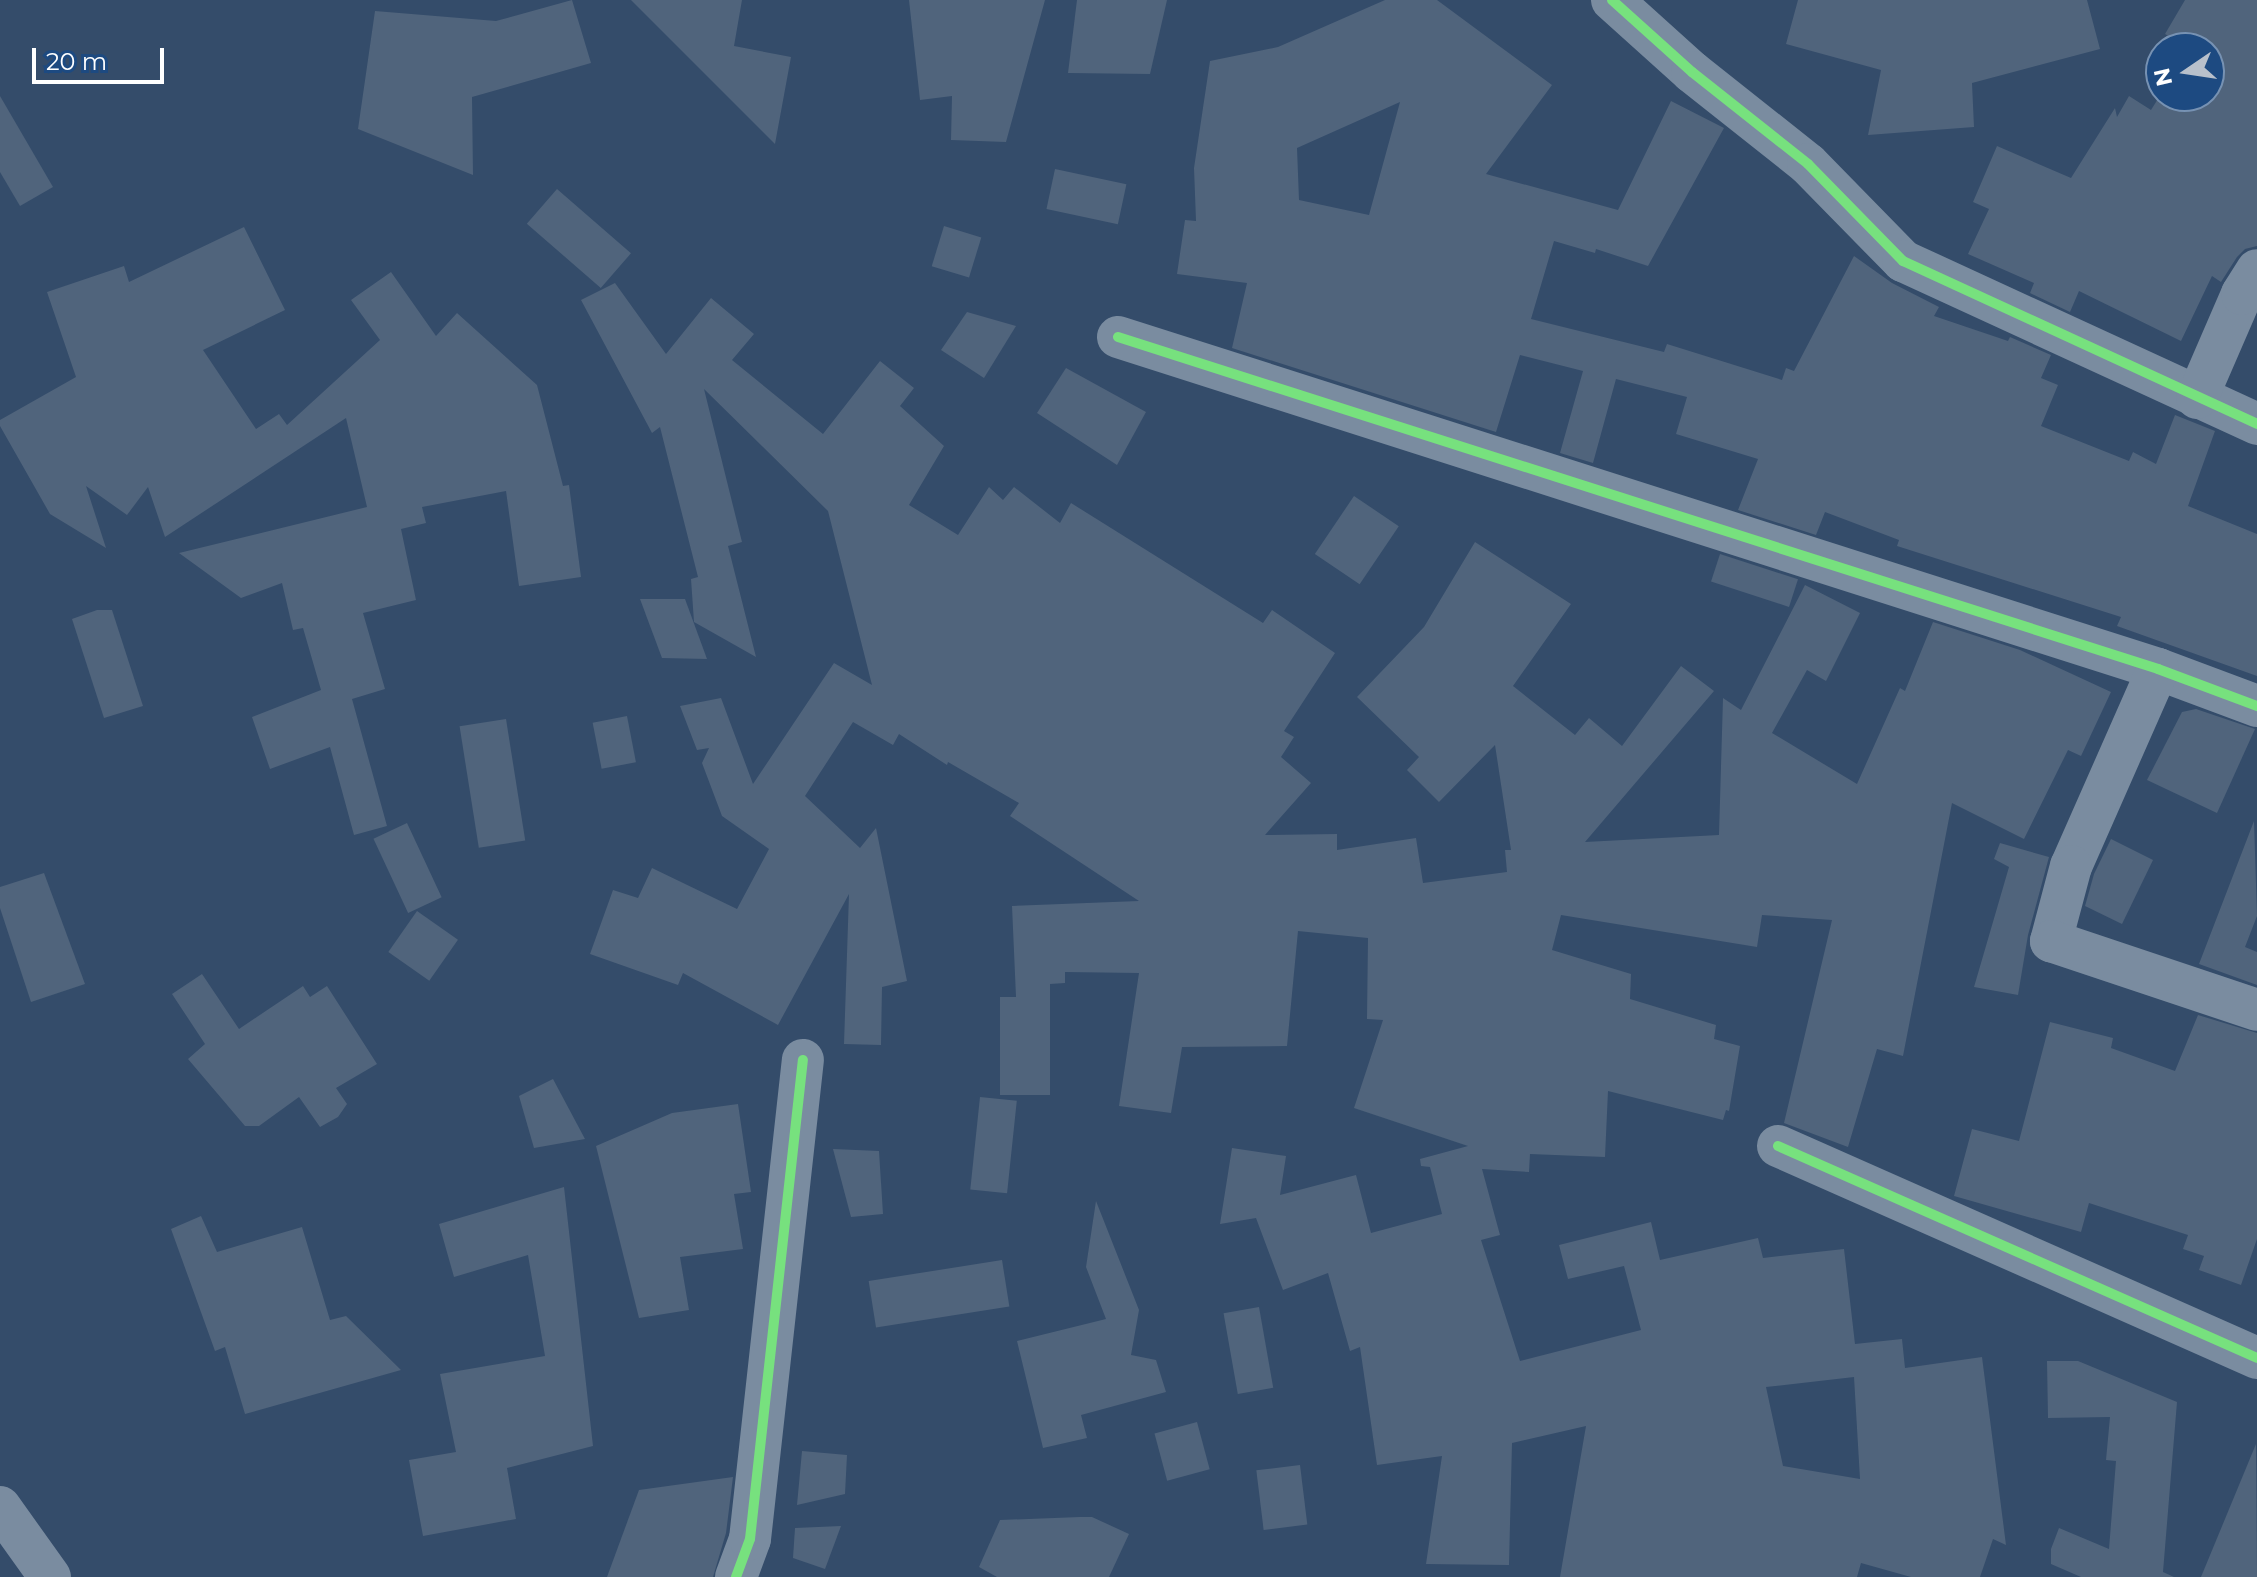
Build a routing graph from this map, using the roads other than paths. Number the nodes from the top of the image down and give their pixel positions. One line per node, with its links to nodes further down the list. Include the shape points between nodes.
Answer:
1 (1612, 0): 4 (street, via 1808,164 1903,261)
2 (2257, 270): 4 (street)
3 (1118, 337): 6 (street)
4 (2197, 398): 5 (street)
5 (2257, 424)
6 (2158, 669): 7 (street); 8 (street, via 2071,866 2051,941)
7 (2257, 706)
8 (2257, 1010)
9 (803, 1060): 14 (street, via 750,1539)
10 (1778, 1146): 11 (street)
11 (2257, 1358)
12 (0, 1507): 13 (street)
13 (50, 1577)
14 (736, 1577)

